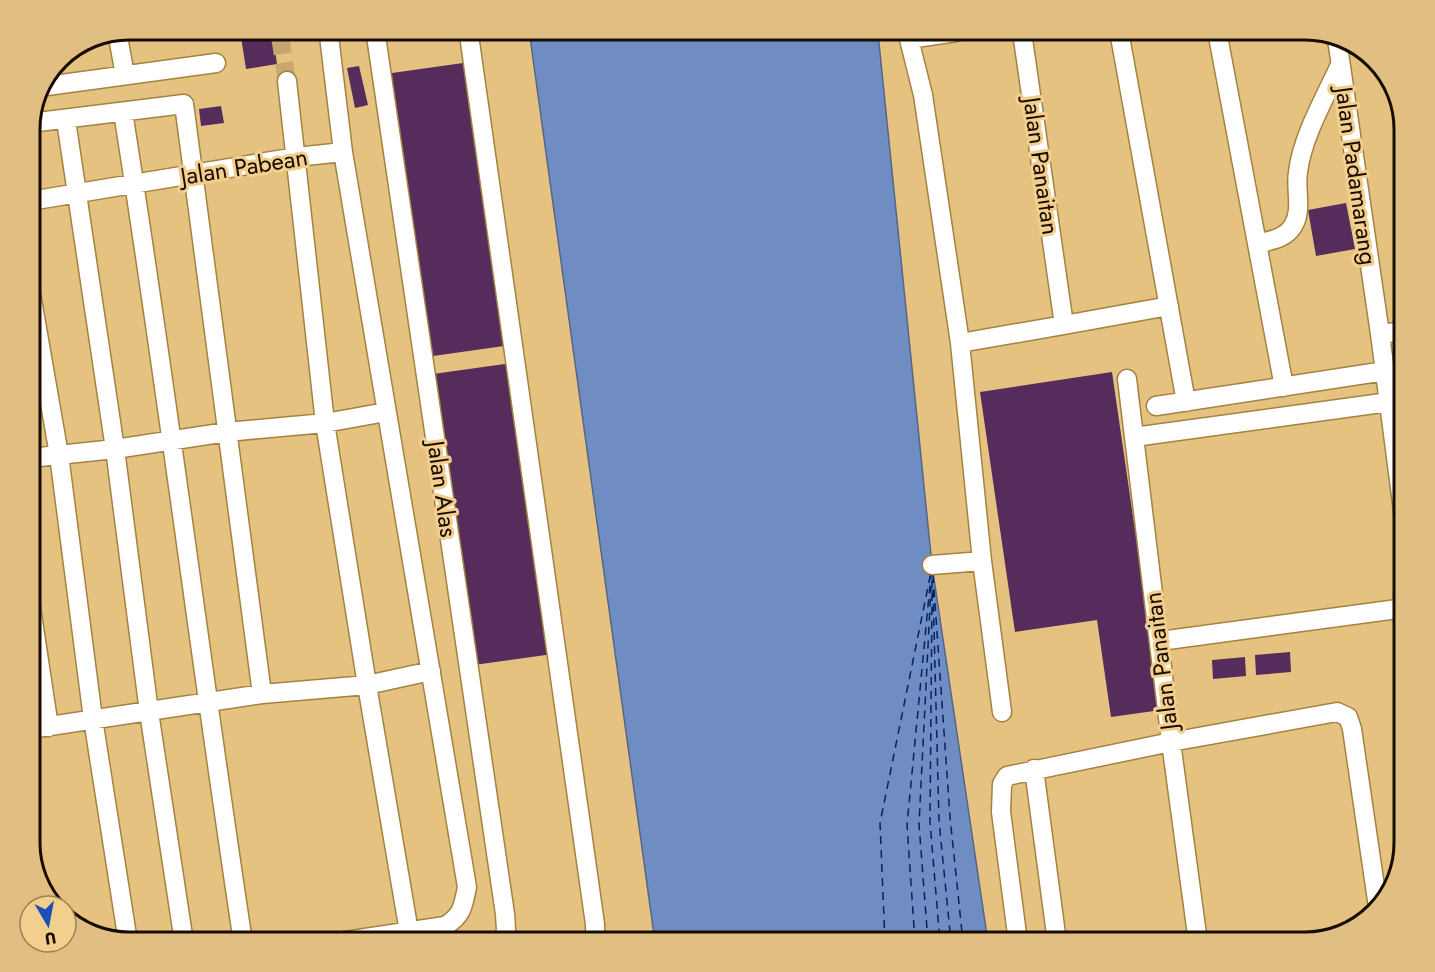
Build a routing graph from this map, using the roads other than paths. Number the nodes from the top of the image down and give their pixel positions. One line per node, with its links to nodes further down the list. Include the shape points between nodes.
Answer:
1 (329, 40): 18 (lane, Jalan Pabean)
2 (377, 40): 67 (lane, Jalan Alas)
3 (470, 40): 68 (lane)
4 (910, 40): 29 (lane, via 923,95)
5 (1023, 40): 26 (lane, Jalan Panaitan)
6 (1121, 40): 25 (lane)
7 (1219, 40): 24 (lane)
8 (119, 41): 12 (lane)
9 (1337, 46): 11 (lane, Jalan Padamarang)
10 (216, 63): 12 (lane)
11 (1340, 65): 24 (lane, via 1301,153 1297,175 1299,207 1294,225 1282,237); 28 (lane, Jalan Padamarang)
12 (125, 75): 14 (lane)
13 (287, 81): 19 (lane)
14 (53, 85)
15 (123, 112): 16 (lane); 20 (lane, via 184,104); 21 (lane)
16 (66, 120): 17 (lane); 22 (lane)
17 (41, 122)
18 (343, 152): 19 (lane, Jalan Pabean); 37 (lane)
19 (296, 157): 20 (lane, Jalan Pabean); 38 (lane)
20 (193, 175): 21 (lane, Jalan Pabean); 39 (lane)
21 (134, 184): 22 (lane, Jalan Pabean); 41 (lane)
22 (77, 194): 23 (lane, Jalan Pabean); 43 (lane)
23 (41, 199)
24 (1257, 244): 33 (lane)
25 (1169, 306): 26 (lane); 34 (lane)
26 (1064, 325): 29 (lane)
27 (1394, 332): 28 (lane)
28 (1380, 334): 31 (lane, Jalan Padamarang)
29 (960, 343): 46 (lane)
30 (41, 354): 44 (lane)
31 (1385, 371): 33 (lane); 35 (lane, Jalan Padamarang)
32 (1127, 379): 40 (lane, Jalan Panaitan)
33 (1284, 387): 34 (lane)
34 (1186, 402): 36 (lane)
35 (1389, 402): 40 (lane); 42 (lane, Jalan Padamarang)
36 (1156, 406)
37 (386, 412): 38 (lane); 50 (lane)
38 (325, 423): 39 (lane); 52 (lane)
39 (227, 432): 41 (lane); 53 (lane)
40 (1134, 437): 49 (lane, Jalan Panaitan)
41 (173, 440): 43 (lane); 54 (lane)
42 (1394, 441)
43 (115, 449): 44 (lane); 55 (lane)
44 (58, 455): 45 (lane); 57 (lane)
45 (41, 457)
46 (982, 561): 47 (lane); 56 (lane)
47 (932, 565)
48 (1394, 609): 49 (lane)
49 (1160, 641): 60 (lane, Jalan Panaitan)
50 (431, 671): 52 (lane); 66 (lane, via 467,887 463,908 456,919 445,926)
51 (41, 674): 58 (lane)
52 (367, 685): 53 (lane); 66 (lane)
53 (262, 694): 54 (lane)
54 (207, 703): 55 (lane); 65 (lane)
55 (149, 712): 57 (lane); 64 (lane)
56 (1002, 712)
57 (93, 719): 58 (lane); 63 (lane)
58 (49, 727): 59 (lane)
59 (41, 728)
60 (1171, 742): 61 (lane); 62 (lane, via 1337,712 1348,717); 71 (lane, Jalan Panaitan)
61 (1034, 769): 69 (lane, via 1006,776 1000,795); 70 (lane)
62 (1376, 896)
63 (126, 932)
64 (182, 932)
65 (241, 932)
66 (409, 932)
67 (506, 932)
68 (595, 932)
69 (1017, 932)
70 (1057, 932)
71 (1197, 932)

